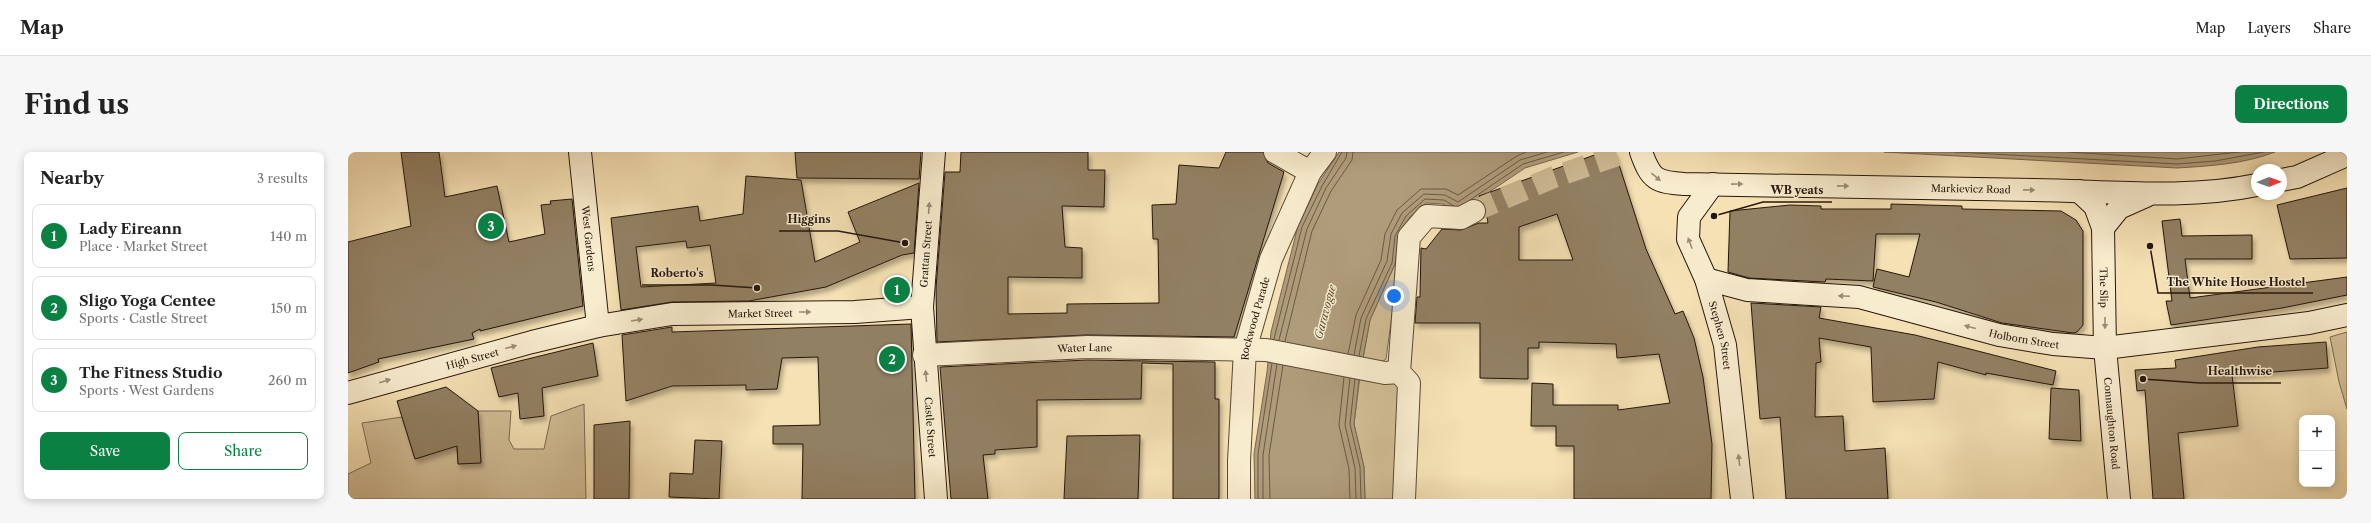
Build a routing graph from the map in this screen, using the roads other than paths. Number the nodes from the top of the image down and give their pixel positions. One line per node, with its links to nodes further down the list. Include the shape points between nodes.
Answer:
1 (580, 152): 18 (street, West Gardens)
2 (934, 152): 16 (street, Grattan Street, one-way to 2)
3 (1275, 152): 7 (street)
4 (1325, 152): 7 (street, Rockwood Parade)
5 (1641, 152): 9 (street, Markievicz Road, one-way to 9, via 1648,170 1662,182)
6 (2347, 156): 8 (street, via 2298,177)
7 (1310, 172): 20 (street, Rockwood Parade, via 1272,259)
8 (2287, 179)
9 (1713, 184): 11 (street, Markievicz Road, one-way to 11); 15 (street, Stephen Street, one-way to 9, via 1688,239 1689,217)
10 (2251, 186): 12 (street, Markievicz Road, via 2226,191)
11 (2079, 191): 12 (street, Markievicz Road); 14 (street, The Slip, via 2095,206)
12 (2151, 194): 14 (street, via 2119,208)
13 (1474, 211): 22 (street, via 1461,218 1427,216 1408,237)
14 (2103, 228): 19 (street, The Slip, one-way to 19)
15 (1706, 279): 19 (street, Holborn Street, one-way to 15, via 2053,344 1999,335 1859,297 1746,290); 27 (street, Stephen Street, one-way to 15, via 1725,345)
16 (922, 307): 18 (street, Market Street, one-way to 16, via 672,314 855,312); 21 (street, Grattan Street)
17 (2347, 316): 19 (street, Holborn Street)
18 (598, 326): 23 (street, High Street, one-way to 18, via 458,361)
19 (2105, 348): 28 (street, Connaughton Road)
20 (1245, 350): 21 (street, Water Lane, via 1086,347); 22 (street, Water Lane, via 1266,350); 25 (street, Rockwood Parade)
21 (924, 355): 24 (street, Castle Street, one-way to 21)
22 (1392, 373): 26 (street, via 1409,383)
23 (348, 393)
24 (936, 499)
25 (1239, 499)
26 (1404, 499)
27 (1742, 499)
28 (2119, 499)

